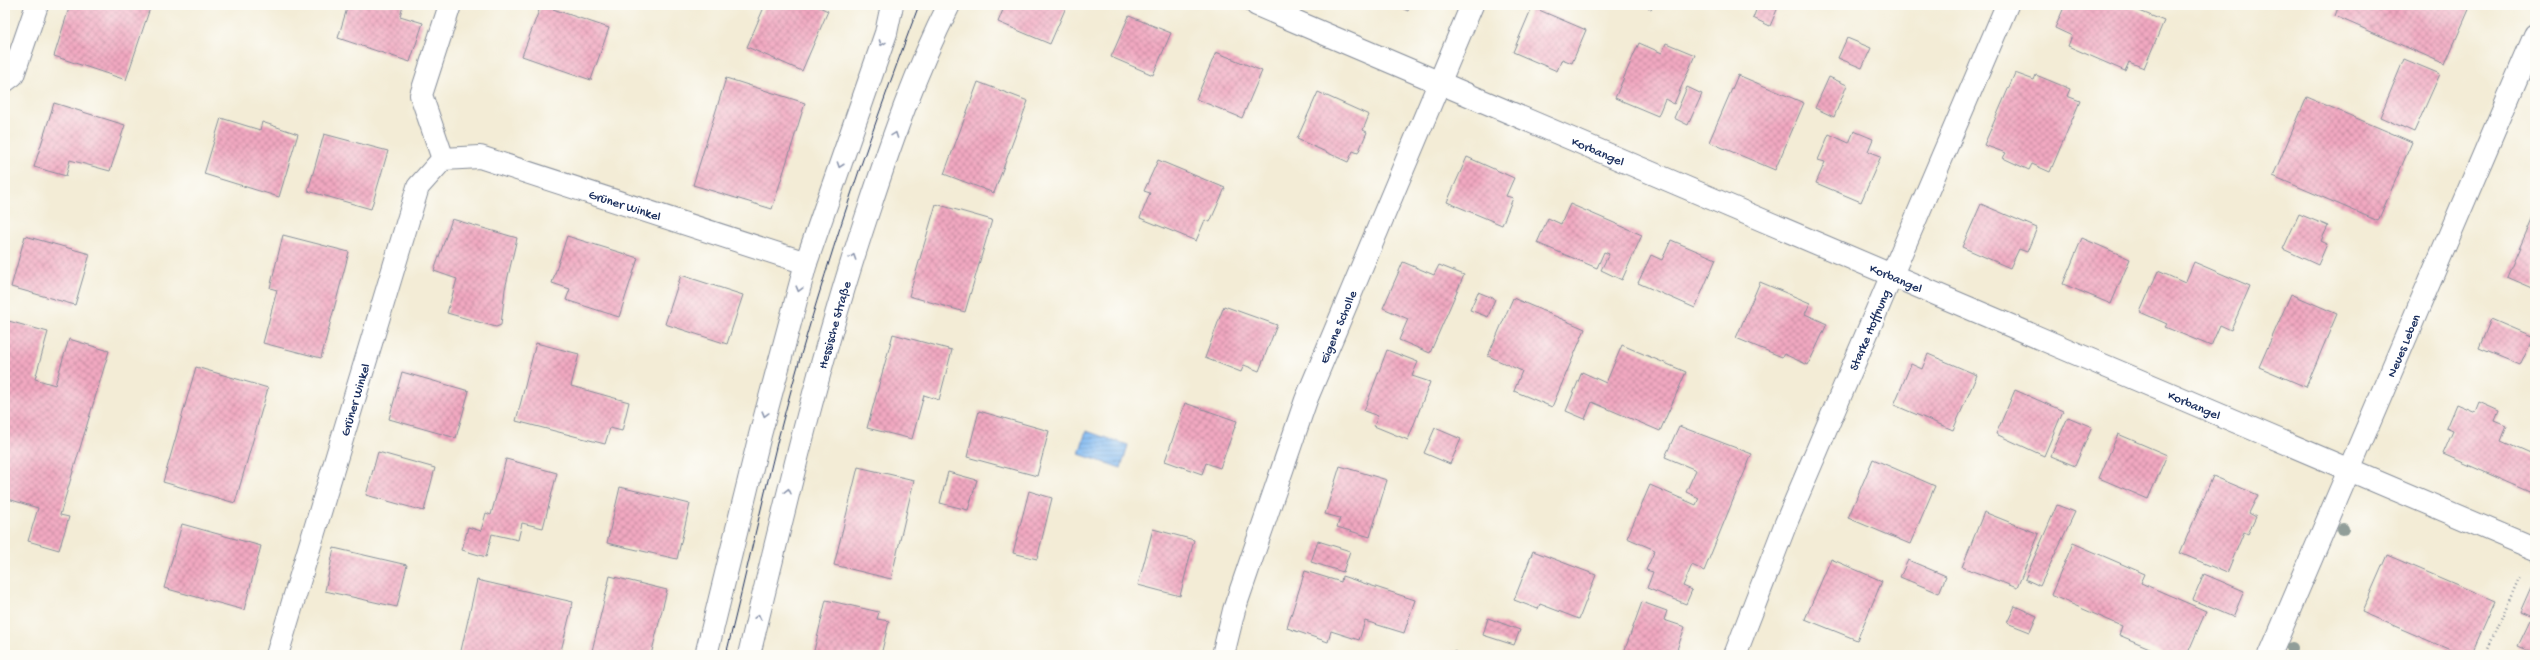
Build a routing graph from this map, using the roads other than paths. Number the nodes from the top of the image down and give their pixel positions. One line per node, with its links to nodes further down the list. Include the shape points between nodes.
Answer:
1 (37, 5): 9 (street, via 13,75)
2 (450, 5): 11 (street, via 421,95)
3 (892, 5): 12 (street, one-way to 12, via 886,33)
4 (950, 5): 18 (street, Hessische Straße, one-way to 4, via 800,443 847,275 925,51)
5 (1257, 5): 10 (street, Korbangel)
6 (1472, 5): 10 (street, Eigene Scholle)
7 (2007, 5): 13 (street, Starke Hoffnung)
8 (2535, 35): 14 (street, Neues Leben)
9 (5, 81)
10 (1439, 82): 13 (street, Korbangel); 19 (street, Eigene Scholle, via 1306,400 1234,610)
11 (442, 159): 12 (street, Grüner Winkel, via 480,157); 16 (street, Grüner Winkel, via 418,187)
12 (806, 263): 17 (street, one-way to 17, via 760,435)
13 (1891, 275): 14 (street, Korbangel); 20 (street, Starke Hoffnung, via 1786,523)
14 (2349, 470): 15 (street, Korbangel); 21 (street, Neues Leben)
15 (2533, 548)
16 (280, 652)
17 (706, 655)
18 (749, 655)
19 (1223, 655)
20 (1735, 655)
21 (2270, 655)

